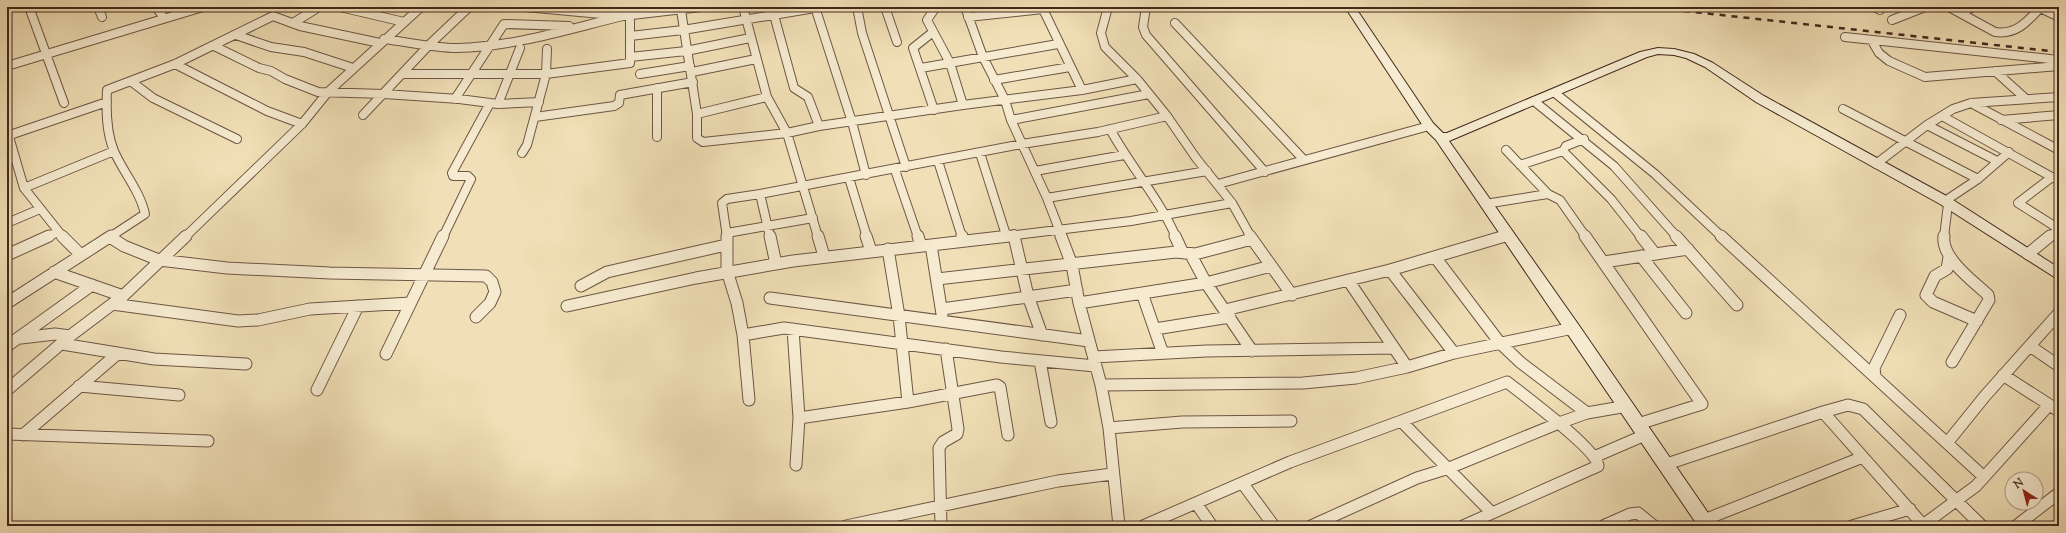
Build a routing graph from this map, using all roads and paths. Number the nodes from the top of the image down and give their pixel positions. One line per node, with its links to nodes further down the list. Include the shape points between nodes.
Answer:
1 (29, 7): 55 (street)
2 (98, 7): 29 (street)
3 (156, 7): 31 (street)
4 (203, 7): 31 (street)
5 (319, 7): 36 (street)
6 (340, 7): 35 (street)
7 (421, 7): 35 (street)
8 (469, 7): 48 (street)
9 (526, 7): 27 (street)
10 (701, 7): 25 (street)
11 (743, 7): 33 (street)
12 (857, 7): 104 (street, via 862,33)
13 (885, 7): 47 (street)
14 (936, 7): 40 (street, via 927,20)
15 (965, 7): 32 (street)
16 (1108, 7): 74 (street, via 1101,33 1105,47)
17 (1146, 7): 138 (street, via 1143,27 1146,35)
18 (1350, 7): 111 (main road)
19 (1925, 7): 34 (street)
20 (1949, 7): 26 (street)
21 (1973, 7): 26 (street)
22 (815, 8): 28 (street); 107 (street)
23 (1042, 8): 32 (street); 49 (street)
24 (2039, 8): 26 (street, via 2011,34 1995,32); 30 (street)
25 (681, 10): 27 (street); 39 (street)
26 (1961, 13)
27 (627, 15): 38 (street); 42 (street)
28 (774, 15): 33 (street); 110 (street, via 794,88 808,97)
29 (102, 17)
30 (2059, 17)
31 (164, 18): 55 (street)
32 (968, 18): 57 (street)
33 (745, 19): 39 (street); 44 (street)
34 (1892, 20)
35 (404, 22): 45 (street)
36 (293, 23): 41 (street, via 273,16); 45 (street)
37 (1175, 23): 129 (street)
38 (580, 27): 51 (street); 51 (street, via 504,24)
39 (683, 30): 42 (street); 54 (street)
40 (933, 32): 60 (street); 66 (street, via 913,48)
41 (236, 35): 50 (street); 65 (street, via 271,47 304,52)
42 (630, 36): 56 (street)
43 (1845, 37): 46 (street)
44 (750, 38): 54 (street); 58 (street)
45 (382, 41): 48 (street); 65 (street)
46 (1872, 41): 59 (street); 68 (street, via 1881,56 1925,77)
47 (897, 42)
48 (430, 44): 51 (street, via 455,48); 69 (street)
49 (1058, 44): 57 (street); 64 (street)
50 (214, 46): 61 (street); 80 (street, via 284,79 318,92)
51 (488, 46): 73 (street)
52 (520, 48): 70 (street)
53 (547, 49): 71 (street)
54 (686, 51): 56 (street); 67 (street)
55 (48, 53): 62 (street); 92 (street)
56 (630, 57): 71 (street, via 630,63)
57 (983, 57): 60 (street); 75 (street)
58 (756, 59): 67 (street); 84 (street)
59 (2059, 60)
60 (950, 63): 66 (street); 95 (street)
61 (175, 64): 76 (street); 108 (street, via 216,88)
62 (7, 66)
63 (2059, 66): 68 (street)
64 (1070, 67): 75 (street); 79 (street)
65 (353, 68): 80 (street)
66 (922, 68): 97 (street)
67 (691, 69): 72 (street); 77 (street)
68 (1994, 71): 87 (street)
69 (403, 74): 73 (street); 82 (street)
70 (510, 74): 71 (street); 73 (street); 94 (street)
71 (546, 74): 91 (street)
72 (640, 74)
73 (469, 75): 86 (street)
74 (1137, 79): 79 (street); 83 (street)
75 (994, 80): 88 (street)
76 (132, 82): 90 (street, via 107,90); 117 (street, via 154,98)
77 (693, 82): 78 (street); 98 (street)
78 (657, 88): 103 (street, via 620,95 619,103 614,106); 115 (street)
79 (1082, 90): 88 (street)
80 (328, 92): 82 (street); 108 (street)
81 (1555, 93): 89 (main road); 132 (main road, via 1644,54 1658,51 1674,52 1709,65 1760,98); 245 (street, via 1655,174)
82 (384, 94): 86 (street); 99 (street)
83 (1149, 94): 101 (street); 105 (street)
84 (766, 97): 98 (street); 113 (street)
85 (2059, 97): 87 (street)
86 (455, 99): 94 (street)
87 (2026, 99): 93 (street)
88 (1005, 100): 95 (street); 105 (street)
89 (1534, 101): 116 (main road, via 1449,137); 118 (street)
90 (107, 102): 114 (street); 123 (street)
91 (539, 102): 94 (street); 103 (street)
92 (64, 103)
93 (1971, 103): 102 (street); 106 (street)
94 (494, 104): 190 (street, via 452,173 453,176 468,176 471,179)
95 (963, 105): 97 (street)
96 (1843, 109): 119 (street)
97 (934, 110): 104 (street)
98 (697, 114): 113 (street, via 697,138 703,142)
99 (363, 115)
100 (2059, 115): 106 (street)
101 (1167, 116): 112 (street); 137 (street)
102 (1942, 116): 109 (street); 125 (street)
103 (535, 117): 126 (street)
104 (889, 117): 107 (street); 134 (street)
105 (1011, 120): 120 (street)
106 (2001, 120): 122 (street)
107 (852, 122): 110 (street); 139 (street)
108 (302, 124): 181 (street)
109 (1927, 125): 119 (street); 131 (street)
110 (819, 126): 113 (street)
111 (1429, 126): 116 (main road); 129 (street)
112 (1110, 130): 120 (street); 128 (street)
113 (787, 133): 145 (street)
114 (7, 134): 146 (street)
115 (657, 137)
116 (1440, 137): 152 (main road)
117 (238, 139)
118 (1584, 139): 124 (street, via 1566,146); 170 (street, via 1614,166)
119 (1907, 141): 132 (street); 141 (street)
120 (1022, 144): 127 (street); 136 (street)
121 (1506, 150): 133 (street)
122 (2059, 150)
123 (114, 151): 146 (street); 164 (street, via 145,212 143,216)
124 (1563, 151): 133 (street); 173 (street, via 1611,199)
125 (2009, 152): 131 (street); 142 (street)
126 (522, 153)
127 (980, 153): 130 (street); 162 (street)
128 (1124, 155): 136 (street); 143 (street)
129 (1304, 160): 138 (street)
130 (938, 161): 134 (street); 166 (street)
131 (1997, 161): 141 (street)
132 (1876, 164): 151 (main road)
133 (1520, 165): 148 (street)
134 (906, 167): 135 (street)
135 (895, 170): 139 (street); 168 (street)
136 (1035, 171): 149 (street)
137 (1207, 171): 143 (street); 144 (street)
138 (1265, 172): 144 (street)
139 (866, 175): 140 (street)
140 (849, 178): 145 (street); 171 (street)
141 (1978, 179): 151 (street)
142 (2056, 179): 158 (street, via 2018,203)
143 (1142, 181): 149 (street); 154 (street)
144 (1218, 184): 150 (street)
145 (804, 186): 147 (street); 155 (street)
146 (24, 188): 153 (street)
147 (760, 194): 157 (street); 161 (street, via 723,201)
148 (1548, 194): 152 (street); 182 (street, via 1560,200)
149 (1047, 198): 160 (street)
150 (1232, 203): 154 (street); 165 (street)
151 (1946, 203): 174 (main road); 180 (street, via 1943,244)
152 (1485, 204): 163 (main road)
153 (40, 209): 156 (street); 159 (street)
154 (1167, 217): 160 (street); 172 (street)
155 (813, 218): 157 (street); 177 (street)
156 (7, 223)
157 (768, 227): 161 (street); 183 (street)
158 (2059, 229): 174 (street)
159 (58, 232): 175 (street); 176 (street)
160 (1059, 232): 162 (street); 184 (street)
161 (727, 233): 167 (street)
162 (1010, 235): 166 (street); 186 (street)
163 (1508, 235): 179 (street); 219 (main road)
164 (110, 237): 176 (street); 181 (street, via 124,246)
165 (1252, 239): 172 (street); 185 (street)
166 (963, 240): 168 (street)
167 (726, 245): 188 (street); 196 (street, via 607,272)
168 (926, 245): 169 (street); 192 (street)
169 (888, 248): 171 (street); 214 (street)
170 (1688, 250): 173 (street); 207 (street)
171 (871, 251): 177 (street)
172 (1187, 253): 184 (street); 194 (street)
173 (1655, 254): 178 (street)
174 (2028, 254): 191 (main road)
175 (7, 255)
176 (81, 255): 189 (street)
177 (824, 256): 183 (street)
178 (1641, 256): 182 (street); 212 (street)
179 (1435, 257): 187 (street); 228 (street)
180 (1949, 257): 218 (street, via 1988,295 1989,300); 218 (street, via 1947,269 1935,276 1926,295 1933,302)
181 (159, 260): 190 (street, via 227,268); 200 (street)
182 (1604, 262): 264 (street, via 1702,404)
183 (776, 264): 188 (street)
184 (1072, 266): 186 (street); 197 (street)
185 (1271, 266): 194 (street); 199 (street)
186 (1023, 268): 192 (street); 201 (street)
187 (1390, 270): 193 (street); 235 (street)
188 (727, 271): 209 (street); 223 (street, via 737,302)
189 (54, 272): 195 (street); 203 (street)
190 (423, 275): 204 (street); 215 (street, via 486,276 492,280 495,287 494,298)
191 (2059, 275)
192 (937, 279): 210 (street)
193 (1348, 280): 199 (street); 231 (street)
194 (1206, 283): 198 (street); 211 (street)
195 (92, 285): 200 (street); 224 (street)
196 (582, 286)
197 (1077, 290): 201 (street); 205 (street)
198 (1142, 293): 205 (street); 221 (street)
199 (1292, 295): 211 (street)
200 (123, 296): 206 (street)
201 (1028, 296): 210 (street); 222 (street)
202 (770, 298): 214 (street)
203 (7, 303)
204 (410, 303): 208 (street); 236 (street)
205 (1079, 303): 226 (street)
206 (112, 304): 208 (street, via 238,322 310,309); 225 (street)
207 (1736, 305)
208 (358, 306): 249 (street)
209 (567, 306)
210 (942, 309): 217 (street)
211 (1228, 313): 221 (street); 234 (street)
212 (1686, 313)
213 (1900, 315): 245 (street, via 1874,368)
214 (899, 316): 217 (street); 227 (street)
215 (476, 317)
216 (2057, 319): 230 (street)
217 (942, 322): 222 (street)
218 (1977, 322): 240 (street)
219 (1573, 328): 228 (street); 254 (main road)
220 (793, 329): 223 (street, via 776,329); 227 (street); 258 (street)
221 (1155, 329): 233 (street)
222 (1042, 334): 226 (street)
223 (743, 335): 252 (street)
224 (18, 338): 225 (street, via 55,334); 229 (street)
225 (66, 340): 237 (street); 248 (street)
226 (1089, 341): 239 (street)
227 (902, 343): 232 (street); 253 (street)
228 (1500, 343): 235 (street); 257 (street, via 1520,362)
229 (7, 346)
230 (2030, 346): 242 (street); 244 (street)
231 (1394, 348): 234 (street); 243 (street)
232 (946, 349): 238 (street); 250 (street)
233 (1162, 351): 234 (street); 239 (street)
234 (1252, 351)
235 (1454, 353): 243 (street)
236 (386, 354)
237 (115, 356): 241 (street, via 202,364); 247 (street)
238 (1040, 361): 239 (street); 261 (street)
239 (1094, 361): 246 (street)
240 (1952, 362)
241 (246, 364)
242 (2059, 366)
243 (1407, 368): 246 (street, via 1356,378 1303,383)
244 (2003, 375): 255 (street); 269 (street)
245 (1876, 376): 269 (street)
246 (1101, 385): 263 (street)
247 (79, 386): 251 (street); 266 (street)
248 (7, 390)
249 (317, 390)
250 (951, 393): 253 (street); 267 (street, via 993,385 1000,387); 281 (street, via 958,429 957,434 943,442 939,448)
251 (179, 395)
252 (749, 400)
253 (908, 402): 258 (street)
254 (1627, 406): 257 (street); 264 (main road)
255 (2054, 408): 276 (street)
256 (1823, 412): 271 (street); 272 (street); 279 (street, via 1854,404 1863,409)
257 (1587, 413): 262 (street)
258 (799, 418): 273 (street)
259 (1291, 421): 263 (street, via 1189,422)
260 (1401, 421): 262 (street, via 1507,382); 274 (street); 277 (street, via 1290,462)
261 (1052, 422)
262 (1560, 423): 270 (street); 274 (street)
263 (1109, 428): 275 (street)
264 (1638, 431): 270 (street); 272 (main road)
265 (7, 434): 266 (street)
266 (23, 435): 268 (street)
267 (1008, 435)
268 (208, 441)
269 (1947, 443): 276 (street)
270 (1594, 456): 283 (street, via 1598,463 1594,468)
271 (1863, 457): 282 (street); 285 (street)
272 (1666, 464): 285 (main road)
273 (796, 465)
274 (1449, 468): 283 (street); 292 (street, via 1417,478)
275 (1112, 474): 281 (street, via 1058,481); 288 (street)
276 (1984, 477): 279 (street)
277 (1243, 484): 280 (street); 291 (street)
278 (2059, 493): 299 (street)
279 (1957, 502): 297 (street); 298 (street)
280 (1196, 503): 289 (street); 290 (street)
281 (939, 506): 284 (street); 287 (street)
282 (1910, 509): 296 (street); 297 (street)
283 (1492, 513): 293 (street)
284 (892, 521): 286 (street)
285 (1706, 523)
286 (846, 526)
287 (941, 526)
288 (1119, 526)
289 (1143, 526)
290 (1212, 526)
291 (1274, 526)
292 (1311, 526)
293 (1463, 526)
294 (1603, 526): 295 (street, via 1638,513)
295 (1654, 526)
296 (1852, 526)
297 (1924, 526)
298 (1982, 526)
299 (2016, 526)

